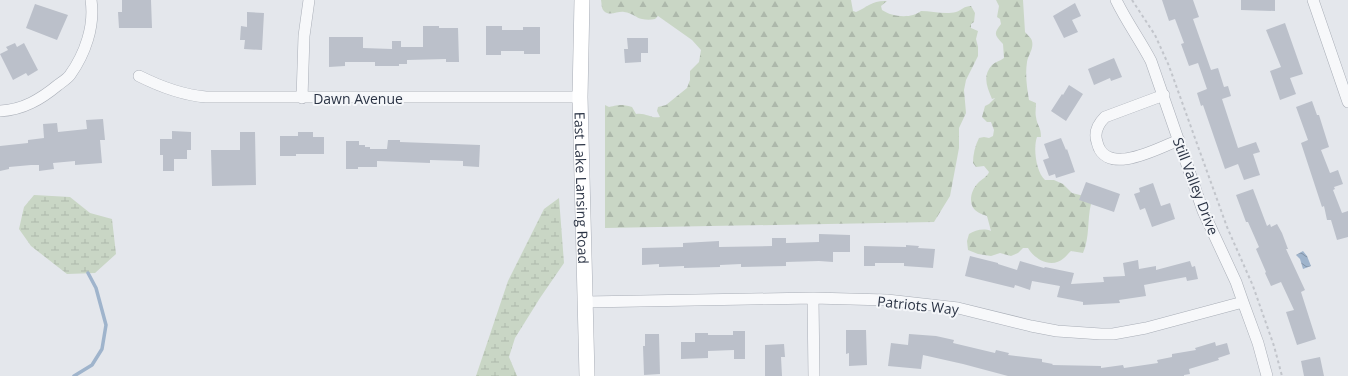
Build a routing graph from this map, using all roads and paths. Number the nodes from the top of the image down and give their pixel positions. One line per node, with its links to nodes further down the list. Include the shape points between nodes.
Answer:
1 (91, 0): 12 (street, via 90,32 82,56 69,77 43,97 9,111)
2 (309, 0): 10 (street, via 304,36)
3 (582, 0): 9 (main road, East Lake Lansing Road)
4 (1116, 0): 8 (street, Still Valley Drive, via 1150,59)
5 (1132, 0): 20 (path, via 1155,35 1169,66 1227,227 1261,306)
6 (1313, 0): 11 (street)
7 (139, 76): 10 (street, Dawn Avenue, via 163,88 193,96)
8 (1164, 95): 13 (street, Still Valley Drive); 13 (street, via 1106,117 1097,128 1097,145 1109,158 1126,160)
9 (580, 97): 10 (street, Dawn Avenue); 15 (main road, East Lake Lansing Road)
10 (302, 98)
11 (1348, 102)
12 (0, 111)
13 (1179, 140): 16 (street, Still Valley Drive, via 1204,211)
14 (813, 298): 15 (street, Patriots Way); 16 (street, Patriots Way, via 887,300 936,305 1057,332 1101,334 1146,328); 18 (street)
15 (586, 302): 17 (main road, East Lake Lansing Road)
16 (1243, 302): 19 (street, Still Valley Drive)
17 (587, 376)
18 (814, 376)
19 (1267, 376)
20 (1282, 376)

